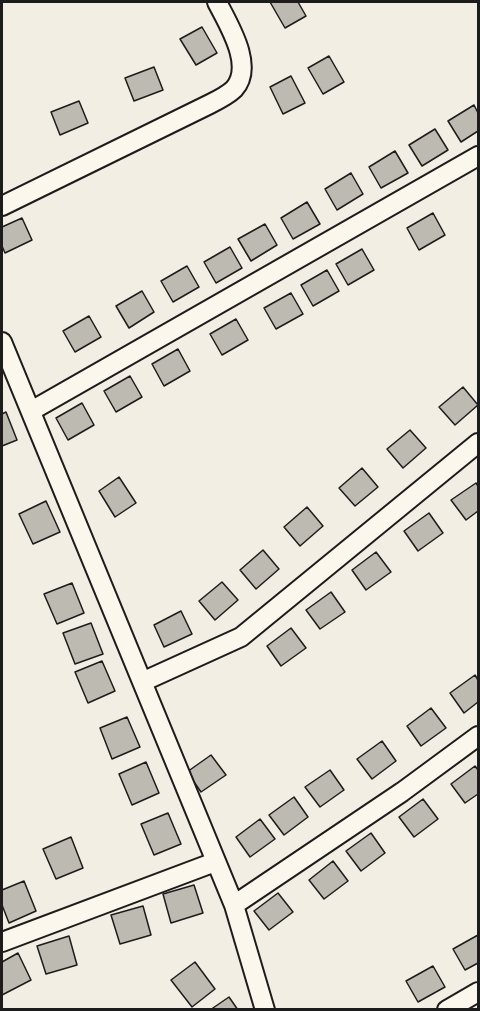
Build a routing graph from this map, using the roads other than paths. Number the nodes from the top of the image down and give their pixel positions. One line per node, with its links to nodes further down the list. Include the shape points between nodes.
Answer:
1 (217, 2): 3 (street, via 241,54 241,78 233,90)
2 (478, 156): 5 (street)
3 (2, 206)
4 (2, 342): 5 (street)
5 (32, 411): 7 (street)
6 (478, 443): 7 (street, via 241,637)
7 (142, 682): 9 (street)
8 (478, 736): 10 (street)
9 (215, 862): 10 (street); 11 (street)
10 (234, 905): 13 (street)
11 (2, 942)
12 (478, 992): 14 (street)
13 (266, 1010)
14 (447, 1010)

